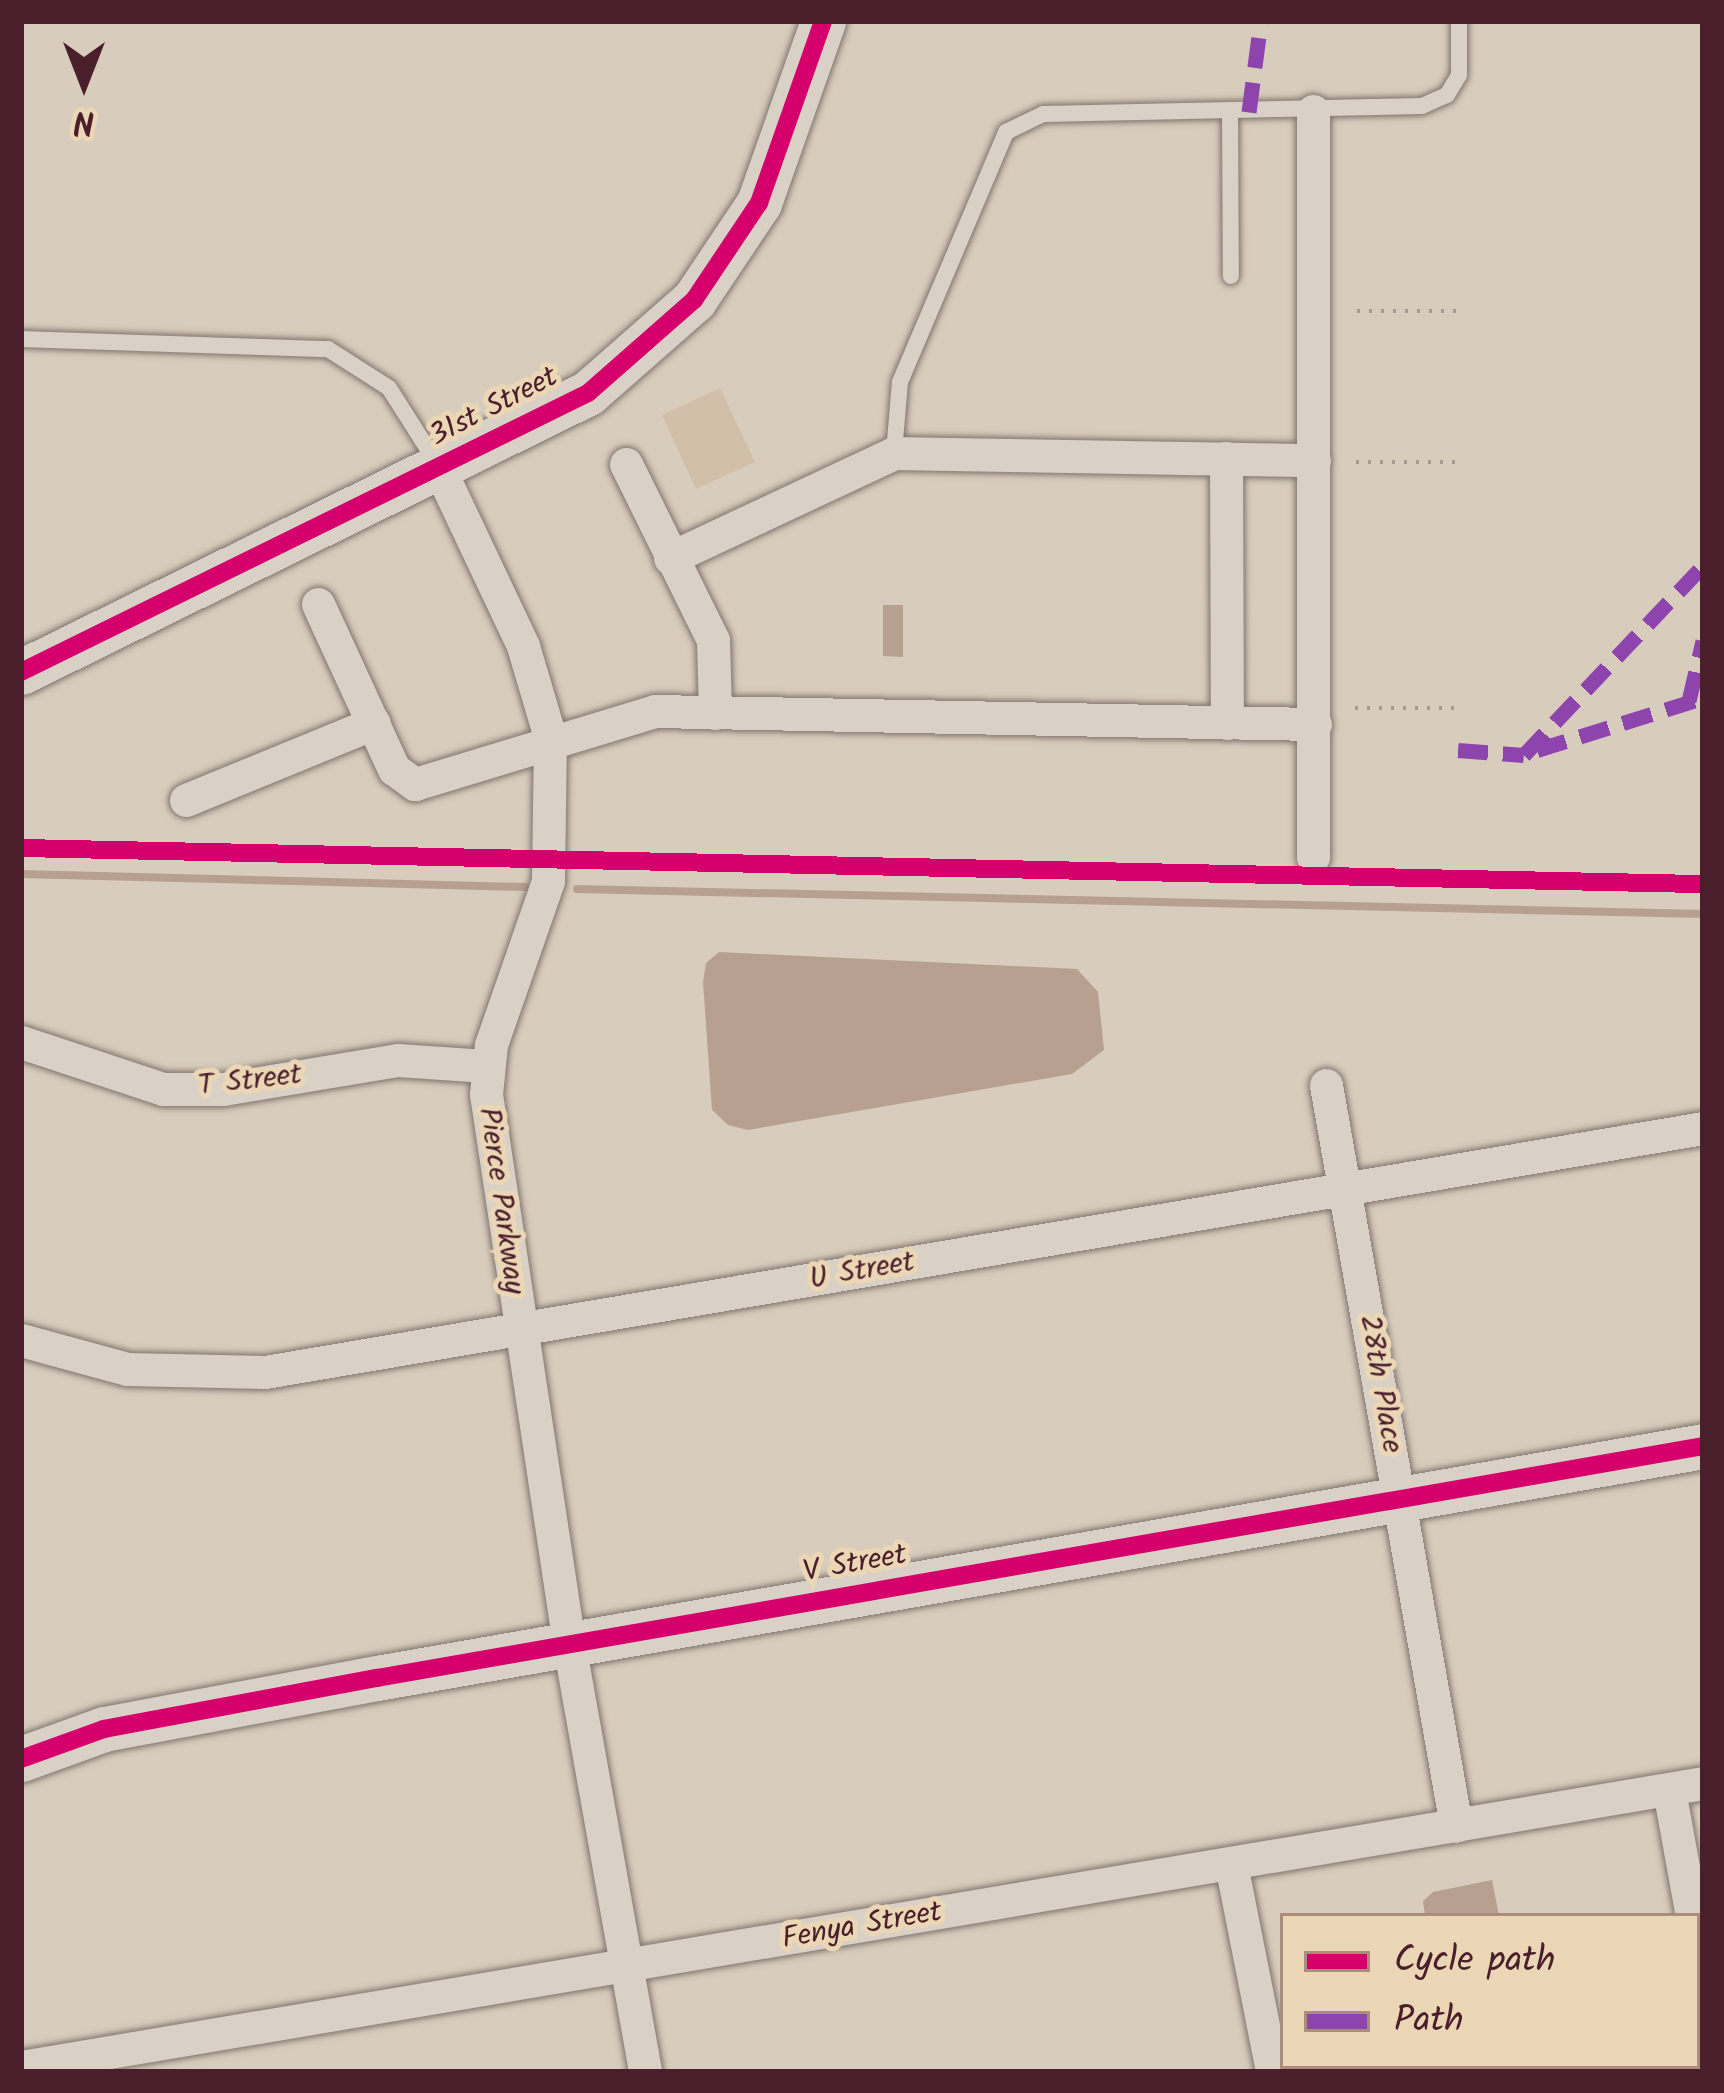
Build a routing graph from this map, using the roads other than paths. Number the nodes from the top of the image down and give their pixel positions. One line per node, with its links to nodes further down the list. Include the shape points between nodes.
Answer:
1 (823, 21): 11 (street, 31st Street, via 759,203 694,299 588,392)
2 (1460, 21): 3 (lane, via 1460,75 1447,95 1422,106)
3 (1313, 111): 4 (lane); 9 (street)
4 (1230, 112): 5 (lane); 7 (lane, via 1043,113 1006,133 900,382)
5 (1231, 277)
6 (21, 339): 11 (lane, Pierce Parkway, via 328,349 389,388)
7 (894, 453): 8 (street); 12 (street)
8 (1226, 458): 9 (street); 17 (street)
9 (1314, 460): 18 (street)
10 (626, 464): 12 (street)
11 (439, 468): 14 (street, 31st Street); 19 (street, Pierce Parkway, via 523,646)
12 (670, 558): 15 (street, via 713,640)
13 (319, 604): 16 (street)
14 (21, 672)
15 (715, 712): 17 (street); 19 (street, via 655,711)
16 (374, 723): 19 (street, via 394,769 415,784); 20 (street)
17 (1227, 723): 18 (street)
18 (1315, 724): 21 (street)
19 (550, 737): 23 (street, Pierce Parkway, via 548,881)
20 (186, 800)
21 (1313, 857)
22 (21, 1042): 23 (street, T Street, via 163,1089 223,1089 398,1060)
23 (486, 1066): 27 (street, Pierce Parkway)
24 (1326, 1085): 26 (street, 28th Place)
25 (1703, 1128): 26 (street, U Street)
26 (1345, 1189): 27 (street, U Street); 30 (street, 28th Place)
27 (518, 1329): 28 (street, U Street, via 266,1372 127,1369); 31 (street, Pierce Parkway)
28 (21, 1340)
29 (1703, 1446): 30 (street, V Street)
30 (1401, 1500): 31 (street, V Street); 35 (street, 28th Place)
31 (569, 1644): 32 (street, V Street, via 104,1729); 38 (street, Pierce Parkway)
32 (21, 1759)
33 (1703, 1783): 34 (street, Fenya Street)
34 (1669, 1790): 35 (street, Fenya Street); 37 (street)
35 (1456, 1826): 36 (street, Fenya Street)
36 (1231, 1864): 38 (street, Fenya Street); 41 (street)
37 (1691, 1913)
38 (626, 1966): 39 (street, Fenya Street); 40 (street, Pierce Parkway)
39 (21, 2067)
40 (645, 2072)
41 (1271, 2072)

